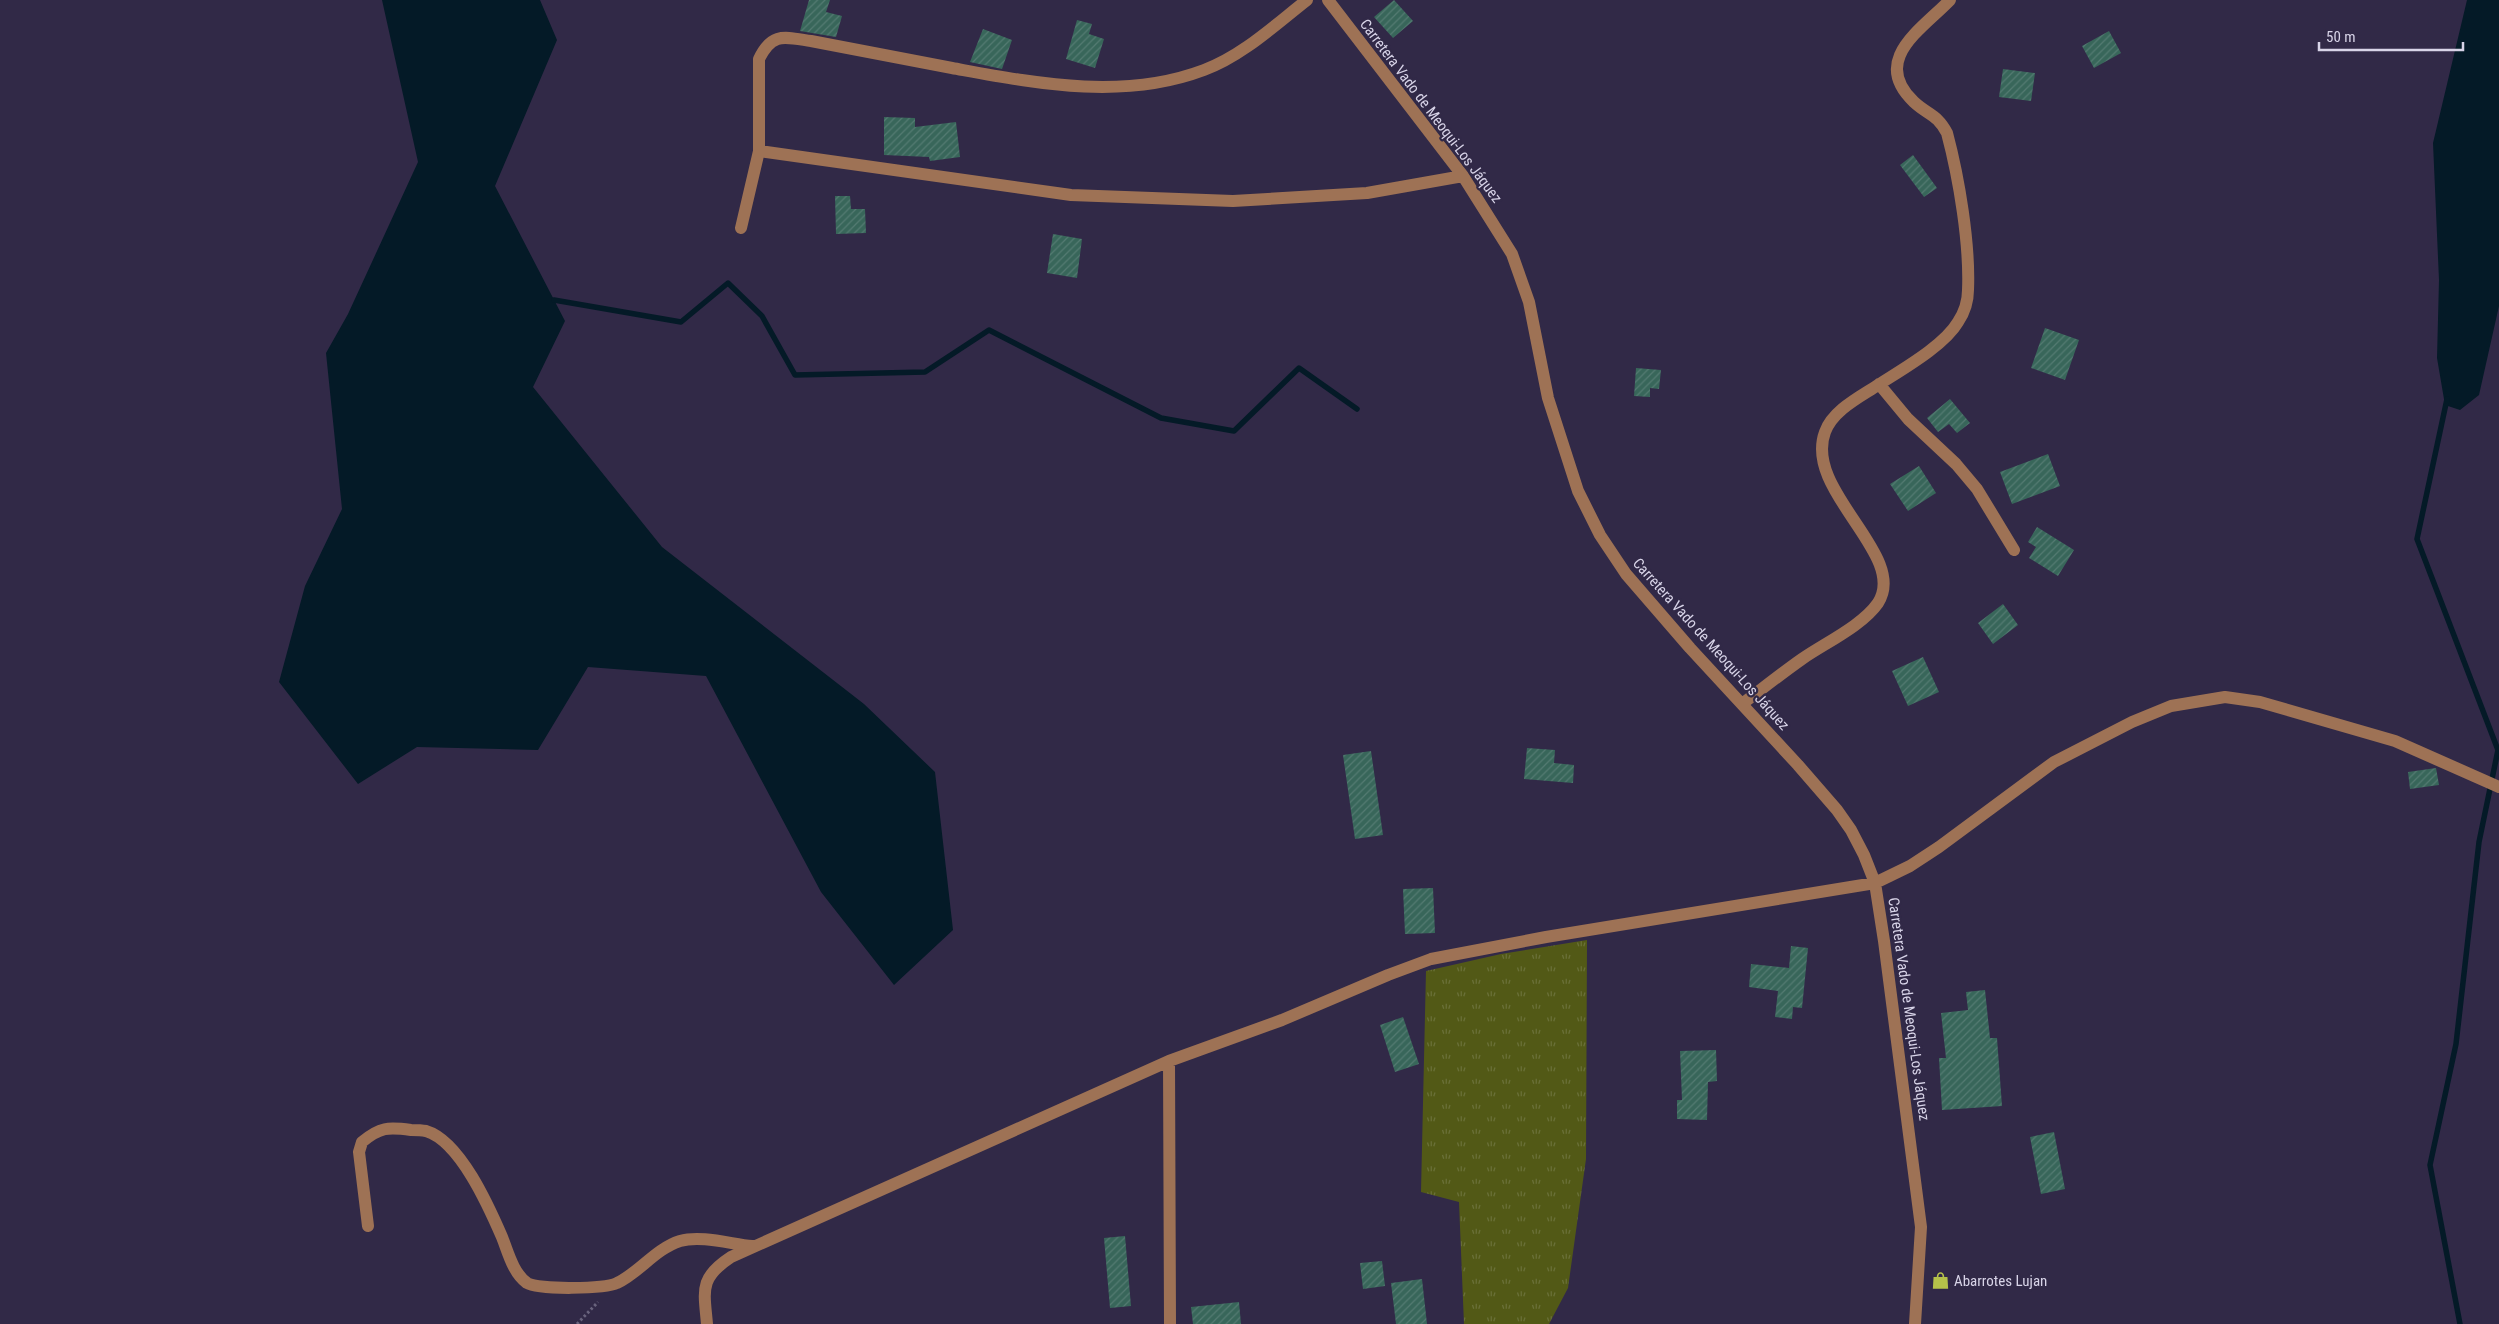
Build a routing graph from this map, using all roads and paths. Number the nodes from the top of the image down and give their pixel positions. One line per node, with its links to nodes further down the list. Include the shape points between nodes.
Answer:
1 (1307, 0): 4 (street, via 1241,51 1204,70 1127,86 1075,88 786,37 772,40 759,59)
2 (1328, 0): 5 (street, Carretera Vado de Meoqui-Los Jáquez)
3 (1950, 0): 7 (street, via 1904,47 1895,70 1905,92 1940,120 1947,133 1964,230 1966,306 1957,324 1938,343)
4 (758, 151): 5 (street, via 1071,195 1214,200 1367,193); 6 (street)
5 (1463, 176): 9 (street, Carretera Vado de Meoqui-Los Jáquez, via 1512,254 1529,302 1548,398 1578,491 1600,535 1626,574)
6 (741, 228)
7 (1879, 384): 8 (street, via 1908,419 1972,483); 9 (street, via 1846,406 1825,430 1820,448 1825,472 1882,566 1885,585 1878,603 1855,625 1802,659)
8 (2014, 550)
9 (1742, 704): 11 (street, Carretera Vado de Meoqui-Los Jáquez, via 1837,810 1851,830)
10 (2499, 788): 11 (street, via 2396,741 2260,702 2225,696 2171,706 2054,762 1939,847)
11 (1875, 883): 12 (street, via 1546,937 1431,960); 17 (street, Carretera Vado de Meoqui-Los Jáquez, via 1921,1227)
12 (1169, 1061): 14 (street); 16 (street)
13 (368, 1226): 14 (street, via 359,1152 362,1142 387,1127 427,1131 457,1156 490,1207 515,1270 534,1286 558,1288 616,1284 657,1253 681,1241)
14 (752, 1246): 15 (street, via 719,1264 707,1278 704,1293)
15 (707, 1324)
16 (1170, 1324)
17 (1915, 1324)

